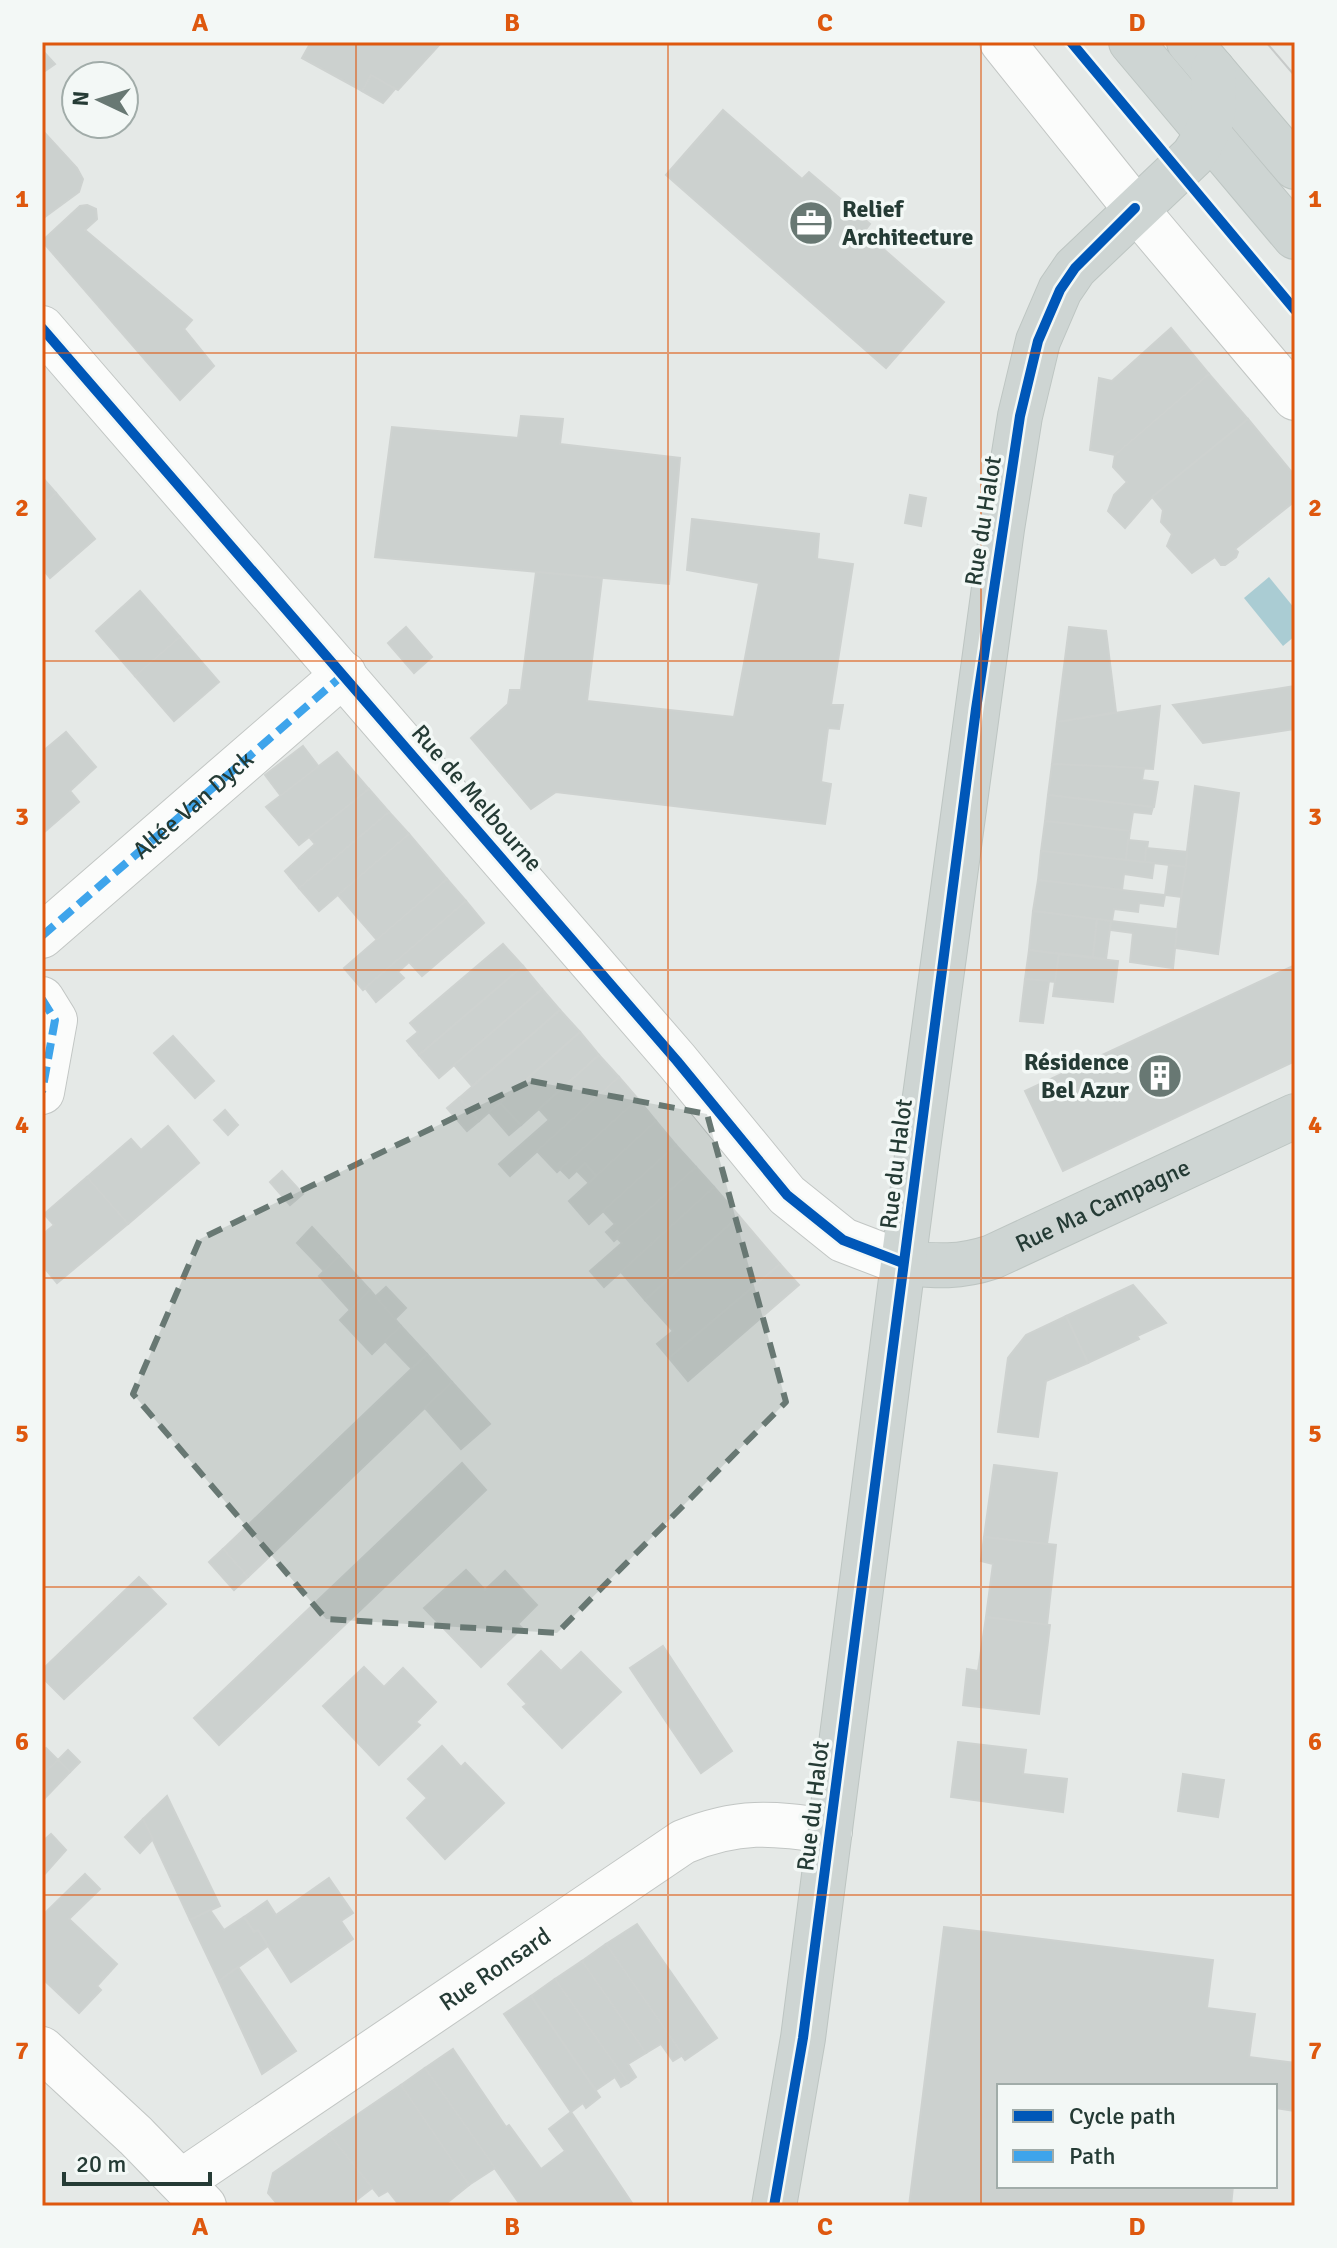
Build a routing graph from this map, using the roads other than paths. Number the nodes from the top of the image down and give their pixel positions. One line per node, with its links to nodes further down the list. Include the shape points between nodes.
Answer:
1 (1002, 42): 6 (street)
2 (1131, 42): 4 (main road)
3 (1201, 56): 4 (main road, via 1215,109); 5 (main road)
4 (1208, 134): 6 (main road, Rue du Halot, via 1179,171); 7 (main road)
5 (1295, 167)
6 (1135, 208): 9 (street); 15 (main road, Rue du Halot, via 1060,290 1029,377 978,694)
7 (1295, 237)
8 (42, 328): 10 (street, Rue de Melbourne)
9 (1295, 398)
10 (344, 674): 11 (street, Allée Van Dyck); 15 (street, Rue de Melbourne, via 787,1195 843,1240)
11 (42, 936)
12 (42, 999): 13 (street, via 55,1020)
13 (42, 1092)
14 (1295, 1116): 15 (main road, Rue Ma Campagne, via 992,1257 944,1267)
15 (903, 1263): 16 (main road, Rue du Halot)
16 (830, 1831): 17 (main road, Rue du Halot); 19 (street, Rue Ronsard, via 751,1823 713,1829 683,1842)
17 (803, 2038): 20 (main road, Rue du Halot); 21 (main road, Rue du Halot)
18 (42, 2049): 19 (street)
19 (193, 2193)
20 (774, 2206)
21 (794, 2206)

